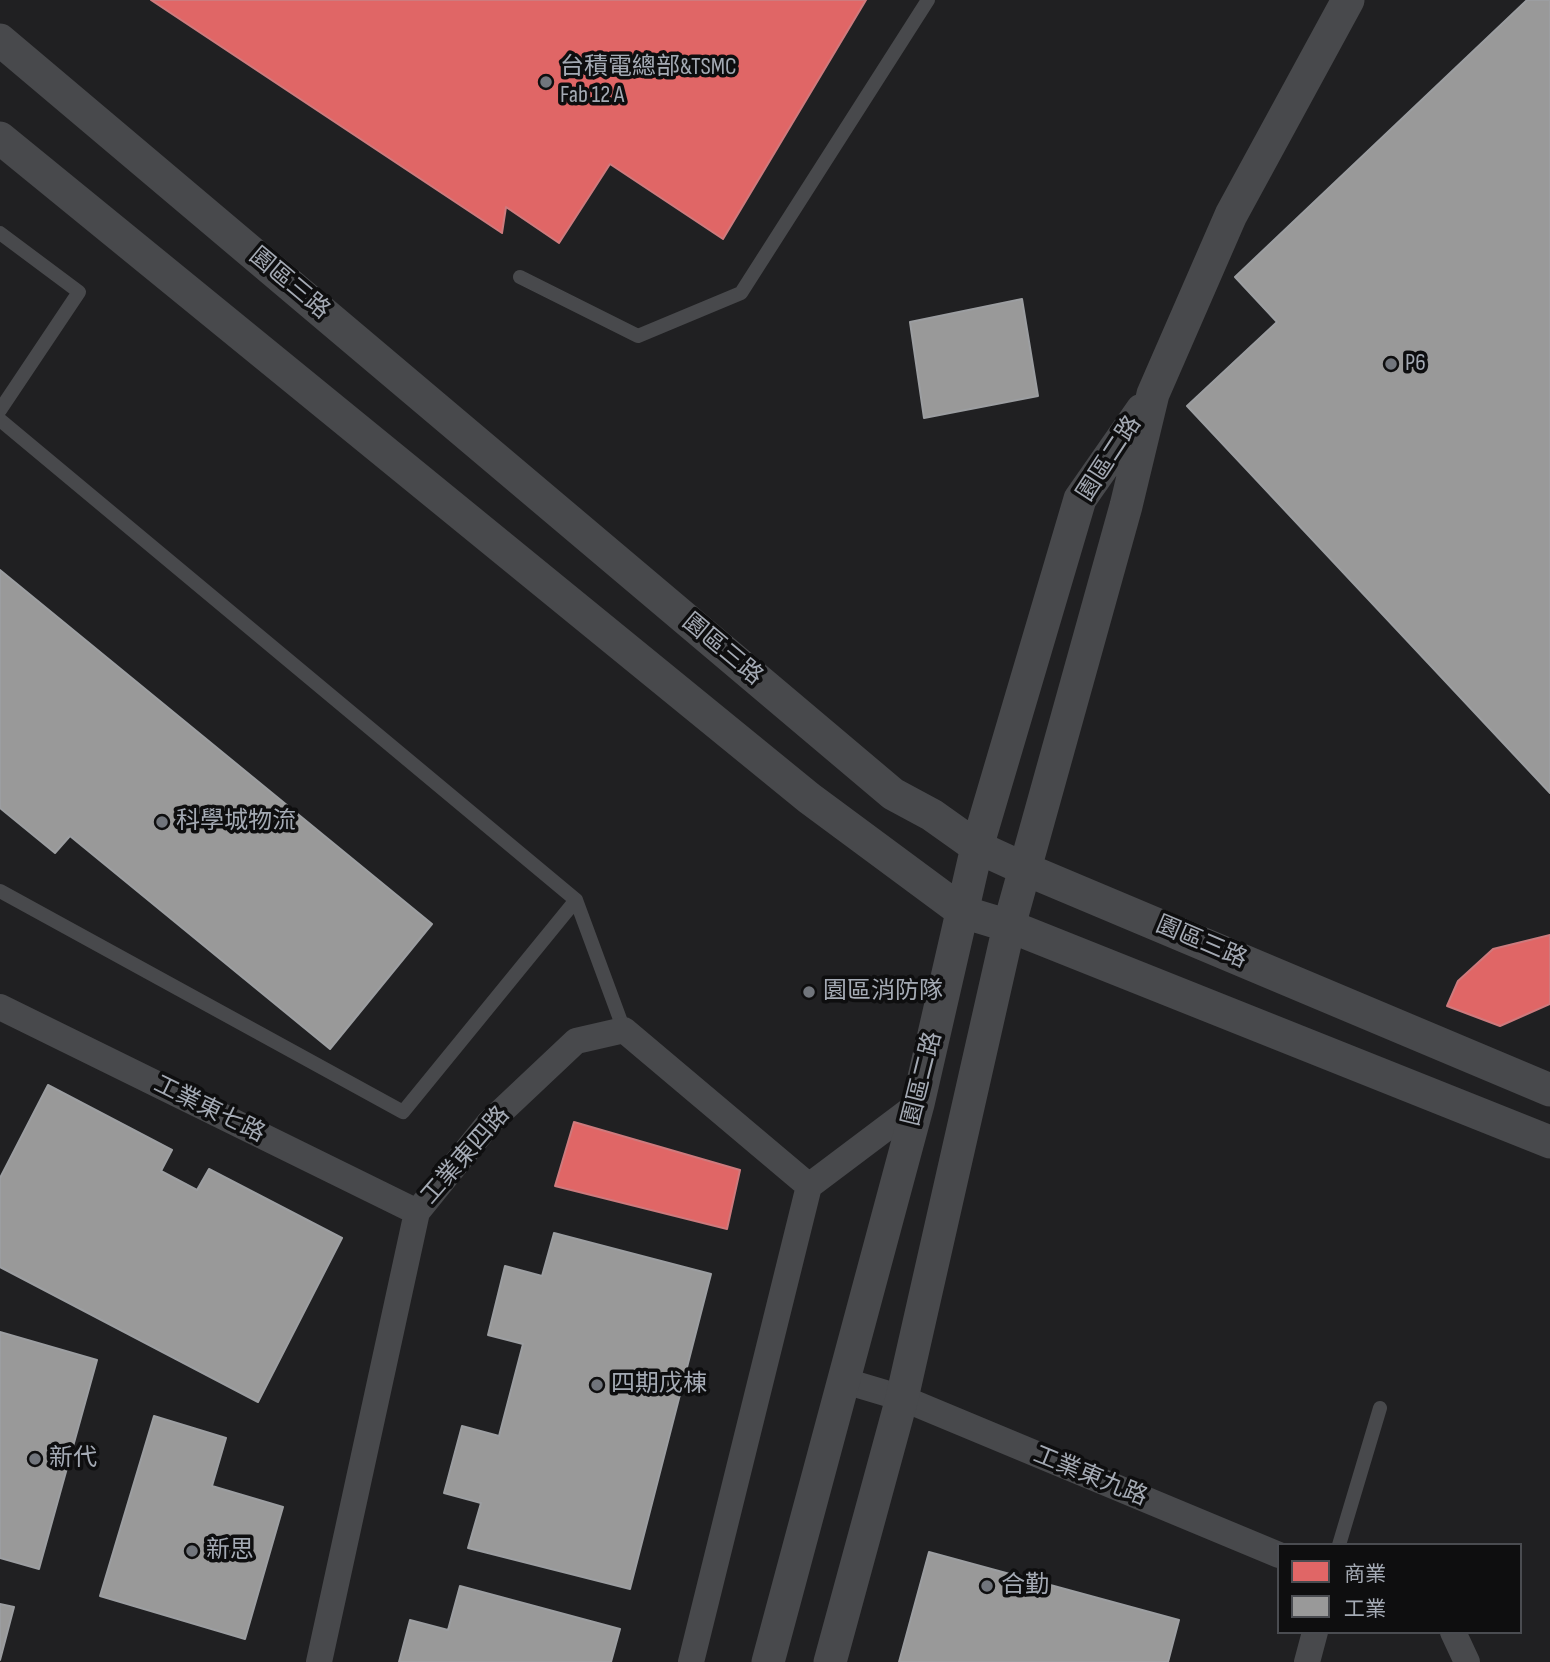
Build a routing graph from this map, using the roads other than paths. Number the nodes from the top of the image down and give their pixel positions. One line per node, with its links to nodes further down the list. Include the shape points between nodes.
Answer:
1 (928, 0): 6 (lane, via 741,293 638,336)
2 (1348, 0): 7 (street, 園區二路, via 1231,215)
3 (0, 40): 10 (street, 園區三路, via 893,794)
4 (0, 138): 14 (street, via 809,798)
5 (0, 233): 8 (lane, via 79,292)
6 (520, 277)
7 (1153, 394): 10 (street, 園區二路, via 1080,499); 11 (street, 園區二路)
8 (3, 399)
9 (0, 420): 13 (lane)
10 (977, 847): 11 (street, 園區三路); 14 (street, 園區二路)
11 (1025, 869): 15 (street, 園區二路); 18 (street, 園區三路)
12 (0, 891): 13 (lane, via 403,1112)
13 (576, 900): 17 (lane)
14 (962, 912): 15 (street); 19 (street, 園區二路)
15 (1009, 926): 20 (street); 24 (street, 園區二路)
16 (0, 1007): 22 (street, 工業東七路)
17 (624, 1030): 21 (street); 22 (street, 工業東四路, via 576,1041 489,1123)
18 (1550, 1090)
19 (918, 1104): 21 (street); 23 (street, 園區二路)
20 (1550, 1142)
21 (808, 1186): 31 (street)
22 (417, 1212): 30 (street, 工業東四路)
23 (845, 1381): 24 (street, 工業東九路); 32 (street, 園區二路)
24 (902, 1398): 27 (street, 工業東九路); 33 (street, 園區二路)
25 (1380, 1408): 26 (lane)
26 (1340, 1543)
27 (1277, 1554)
28 (1314, 1634): 34 (street)
29 (1454, 1634): 35 (street)
30 (319, 1662)
31 (691, 1662)
32 (768, 1662)
33 (830, 1662)
34 (1307, 1662)
35 (1467, 1662)

